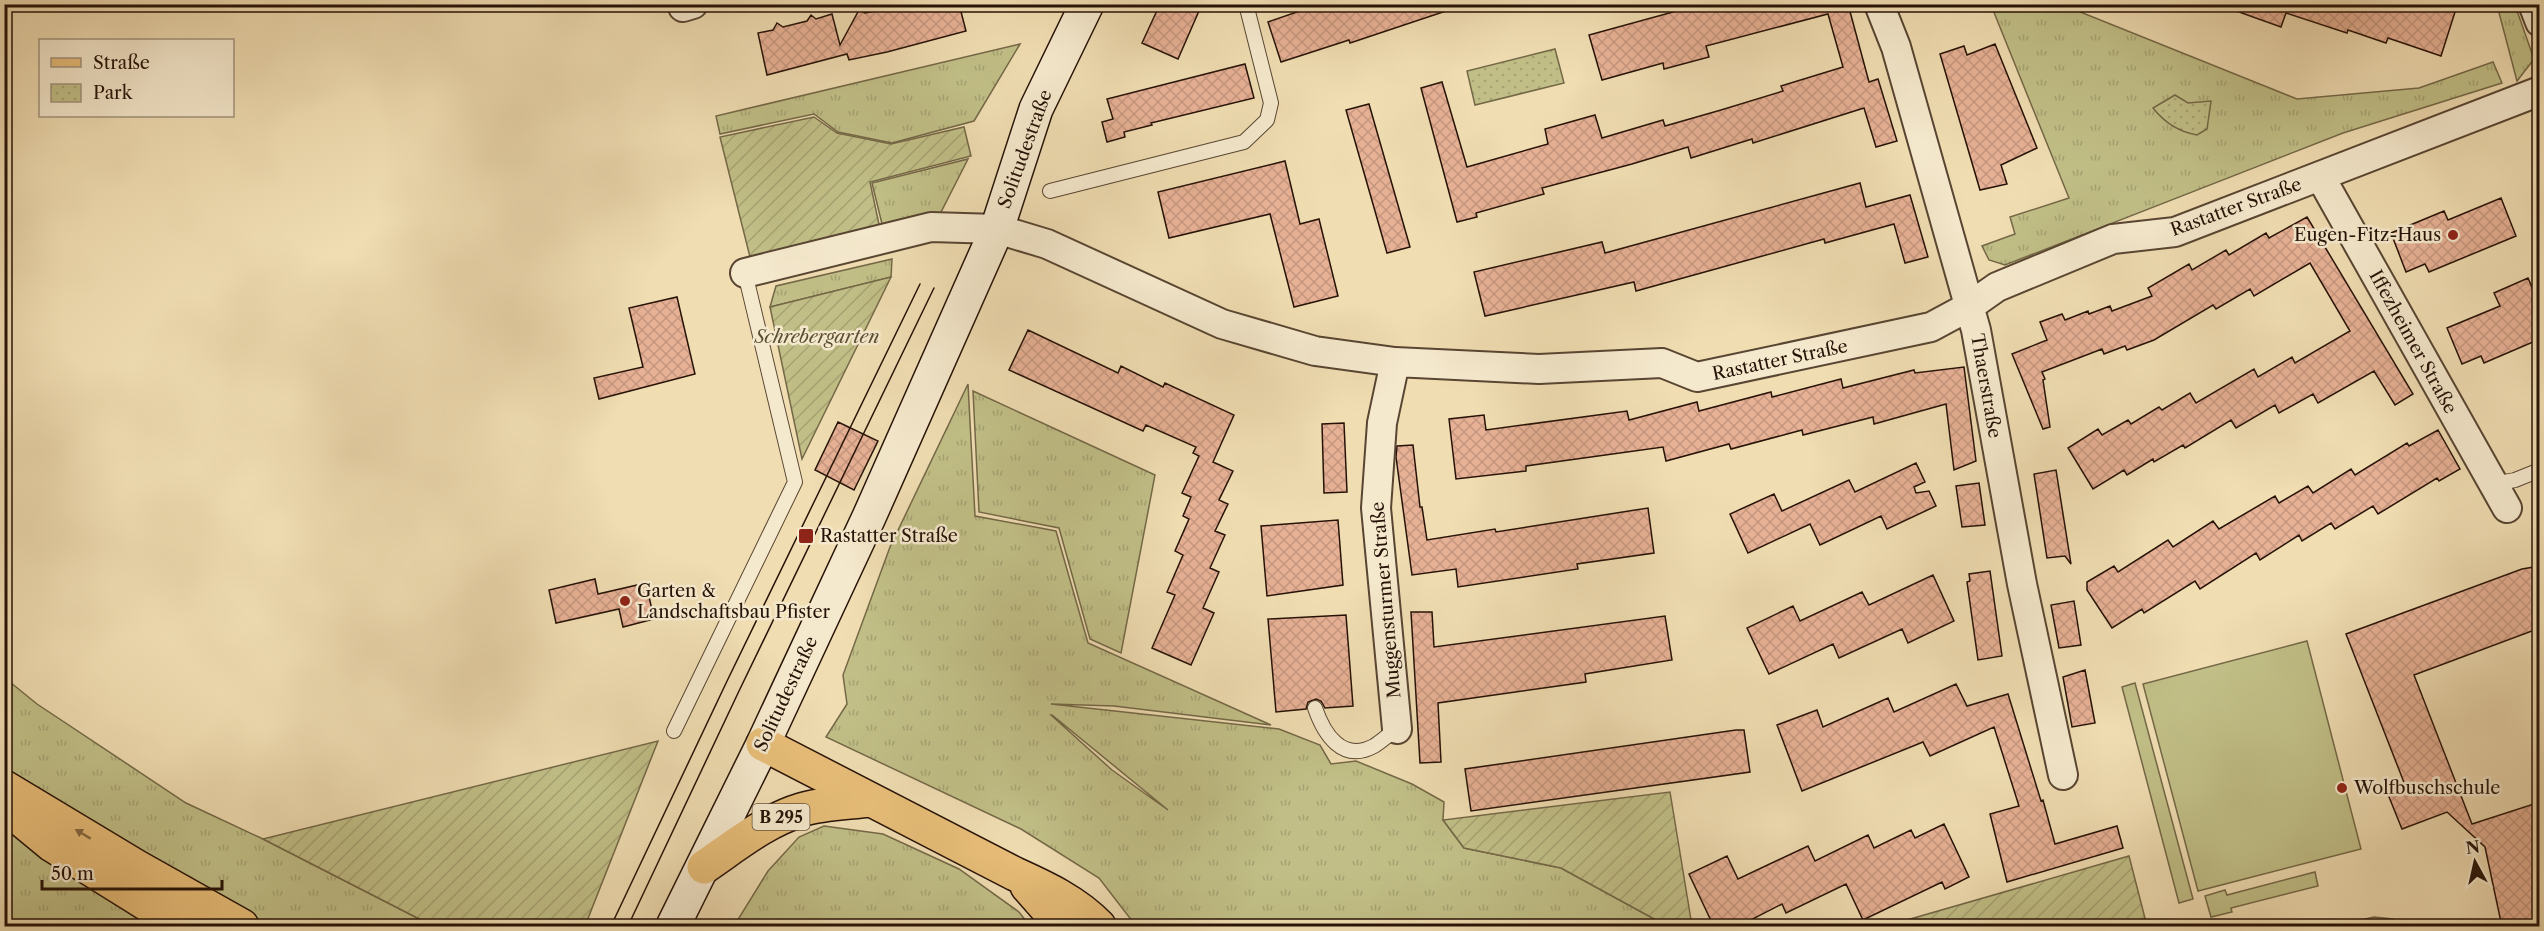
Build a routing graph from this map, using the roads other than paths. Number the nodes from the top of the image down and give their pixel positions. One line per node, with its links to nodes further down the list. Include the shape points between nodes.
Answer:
1 (682, 4): 2 (street)
2 (693, 4)
3 (1087, 4): 11 (main road, Solitudestraße, via 1036,109)
4 (1246, 4): 10 (lane, via 1271,103 1267,120 1244,142)
5 (1879, 4): 13 (street, Thaerstraße, via 1896,47)
6 (2534, 4): 7 (street)
7 (2540, 22)
8 (2540, 91): 9 (street, Rastatter Straße)
9 (2320, 176): 13 (street, Rastatter Straße, via 2175,232 2113,239 1997,287); 16 (street, Iffezheimer Straße)
10 (1050, 191)
11 (997, 229): 12 (street, Solitudestraße, via 931,227); 14 (street, Rastatter Straße, via 1047,244 1222,324 1314,351); 20 (main road, Solitudestraße)
12 (745, 273): 19 (lane, Solitudestraße, via 795,482)
13 (1970, 306): 14 (street, Rastatter Straße, via 1931,327 1697,377 1662,363 1539,369); 21 (street, Thaerstraße, via 2022,584)
14 (1395, 362): 18 (street, Muggensturmer Straße, via 1382,423 1376,508)
15 (2540, 470): 16 (lane, via 2515,480)
16 (2500, 496)
17 (1315, 708): 18 (lane, Muggensturmer Straße, via 1332,742 1346,748 1361,750 1373,746)
18 (1397, 729)
19 (674, 731)
20 (763, 744): 23 (main road); 25 (main road, Solitudestraße)
21 (2063, 775)
22 (4, 787): 28 (main road, one-way to 22)
23 (871, 800): 25 (main road, B 295, via 818,806 782,817); 26 (main road)
24 (4, 806): 27 (main road, via 51,845)
25 (704, 867): 29 (main road, Solitudestraße)
26 (1015, 874): 30 (main road); 31 (main road, via 1050,890 1086,913)
27 (182, 927)
28 (242, 927)
29 (674, 927)
30 (1059, 927)
31 (1099, 927)

